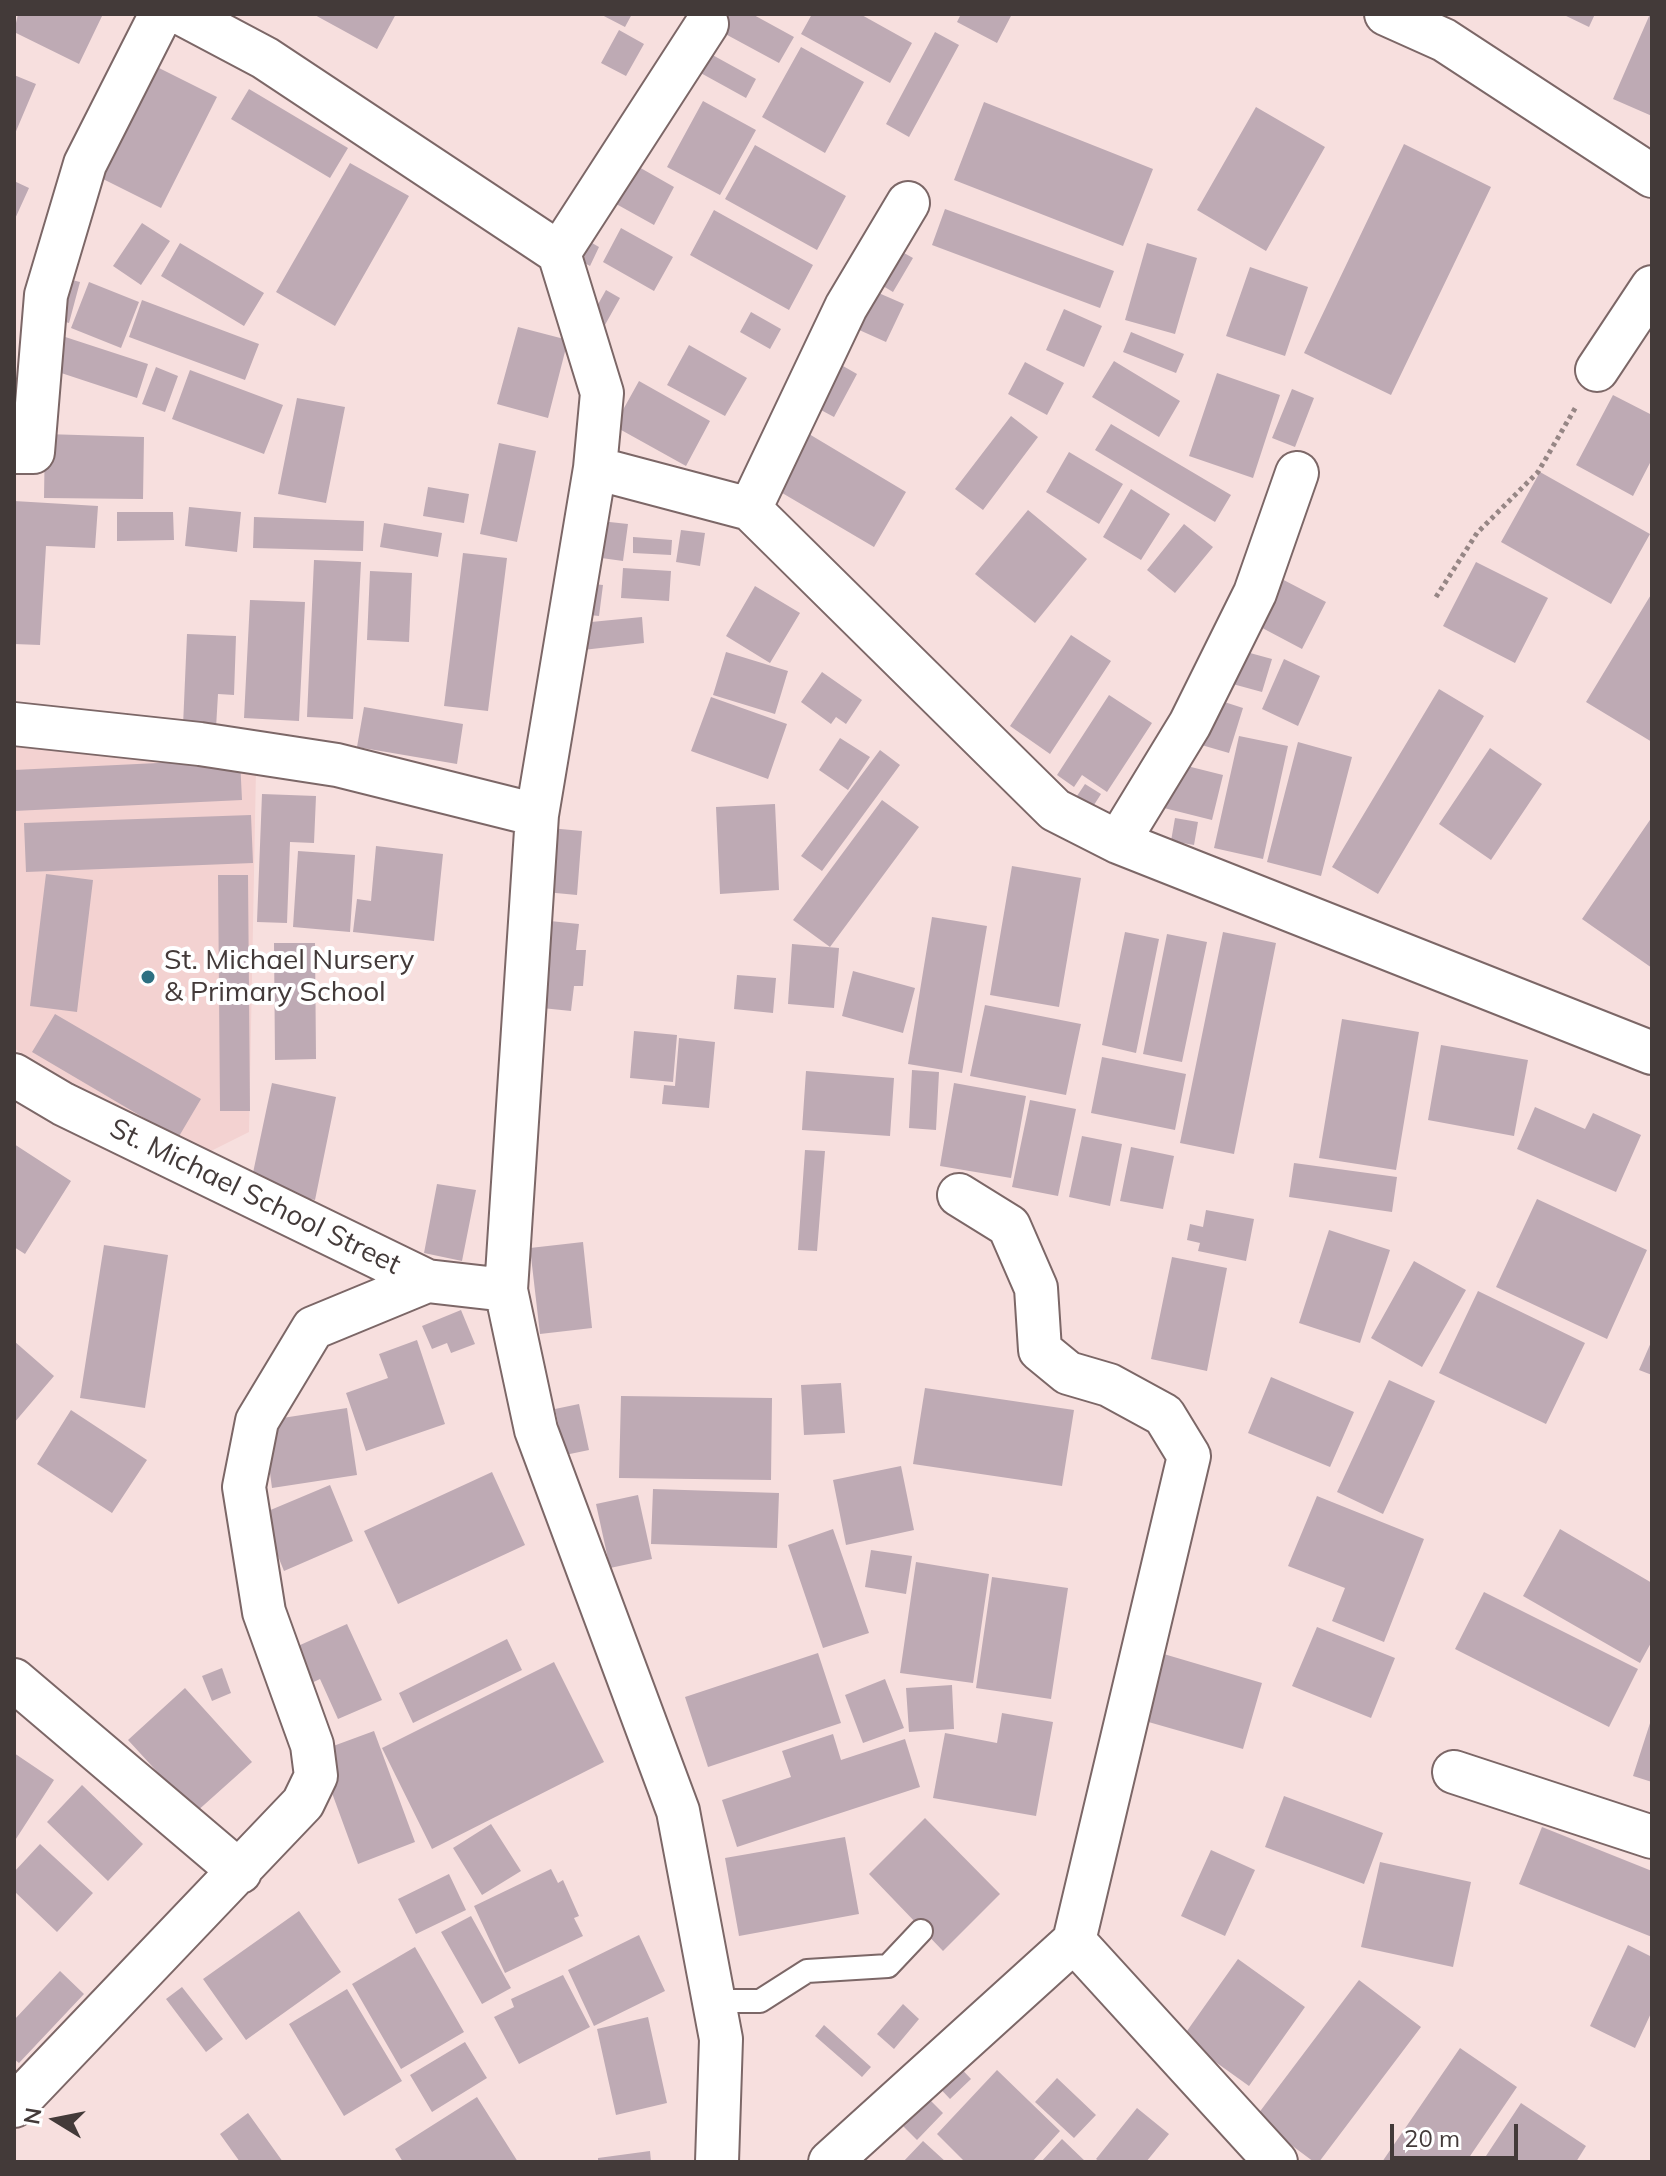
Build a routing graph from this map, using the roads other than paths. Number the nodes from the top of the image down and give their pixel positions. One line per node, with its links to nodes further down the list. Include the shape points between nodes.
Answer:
1 (161, 14): 11 (street, via 85,164 46,295 33,452)
2 (182, 14): 8 (street, via 265,58)
3 (1386, 14): 5 (street)
4 (707, 24): 8 (street)
5 (1450, 27): 6 (street)
6 (1652, 176)
7 (908, 203): 14 (street, via 846,307)
8 (559, 253): 12 (street, via 602,393)
9 (1652, 287): 10 (street)
10 (1597, 370)
11 (14, 452)
12 (595, 468): 14 (street); 16 (street)
13 (1297, 473): 17 (street, via 1255,593 1190,724)
14 (750, 509): 17 (street, via 1055,810)
15 (14, 724): 16 (street, via 337,765)
16 (537, 815): 22 (street)
17 (1118, 842): 18 (street)
18 (1652, 1053)
19 (14, 1075): 21 (street, St. Michael School Street, via 63,1104)
20 (959, 1195): 28 (street, via 1009,1226 1036,1288 1040,1350 1068,1373 1109,1385 1164,1415 1189,1456)
21 (427, 1281): 22 (street, St. Michael School Street); 26 (street, via 313,1328 257,1421 244,1487 264,1612 312,1745 316,1776 303,1803)
22 (506, 1290): 29 (street, via 536,1430 678,1811)
23 (14, 1680): 26 (street)
24 (1454, 1772): 25 (street)
25 (1652, 1837)
26 (240, 1872): 30 (street)
27 (921, 1931): 29 (lane, via 888,1966 807,1971 760,2001)
28 (1074, 1941): 32 (street); 33 (street)
29 (714, 2001): 31 (street, via 721,2039)
30 (14, 2106)
31 (717, 2162)
32 (830, 2162)
33 (1276, 2162)

